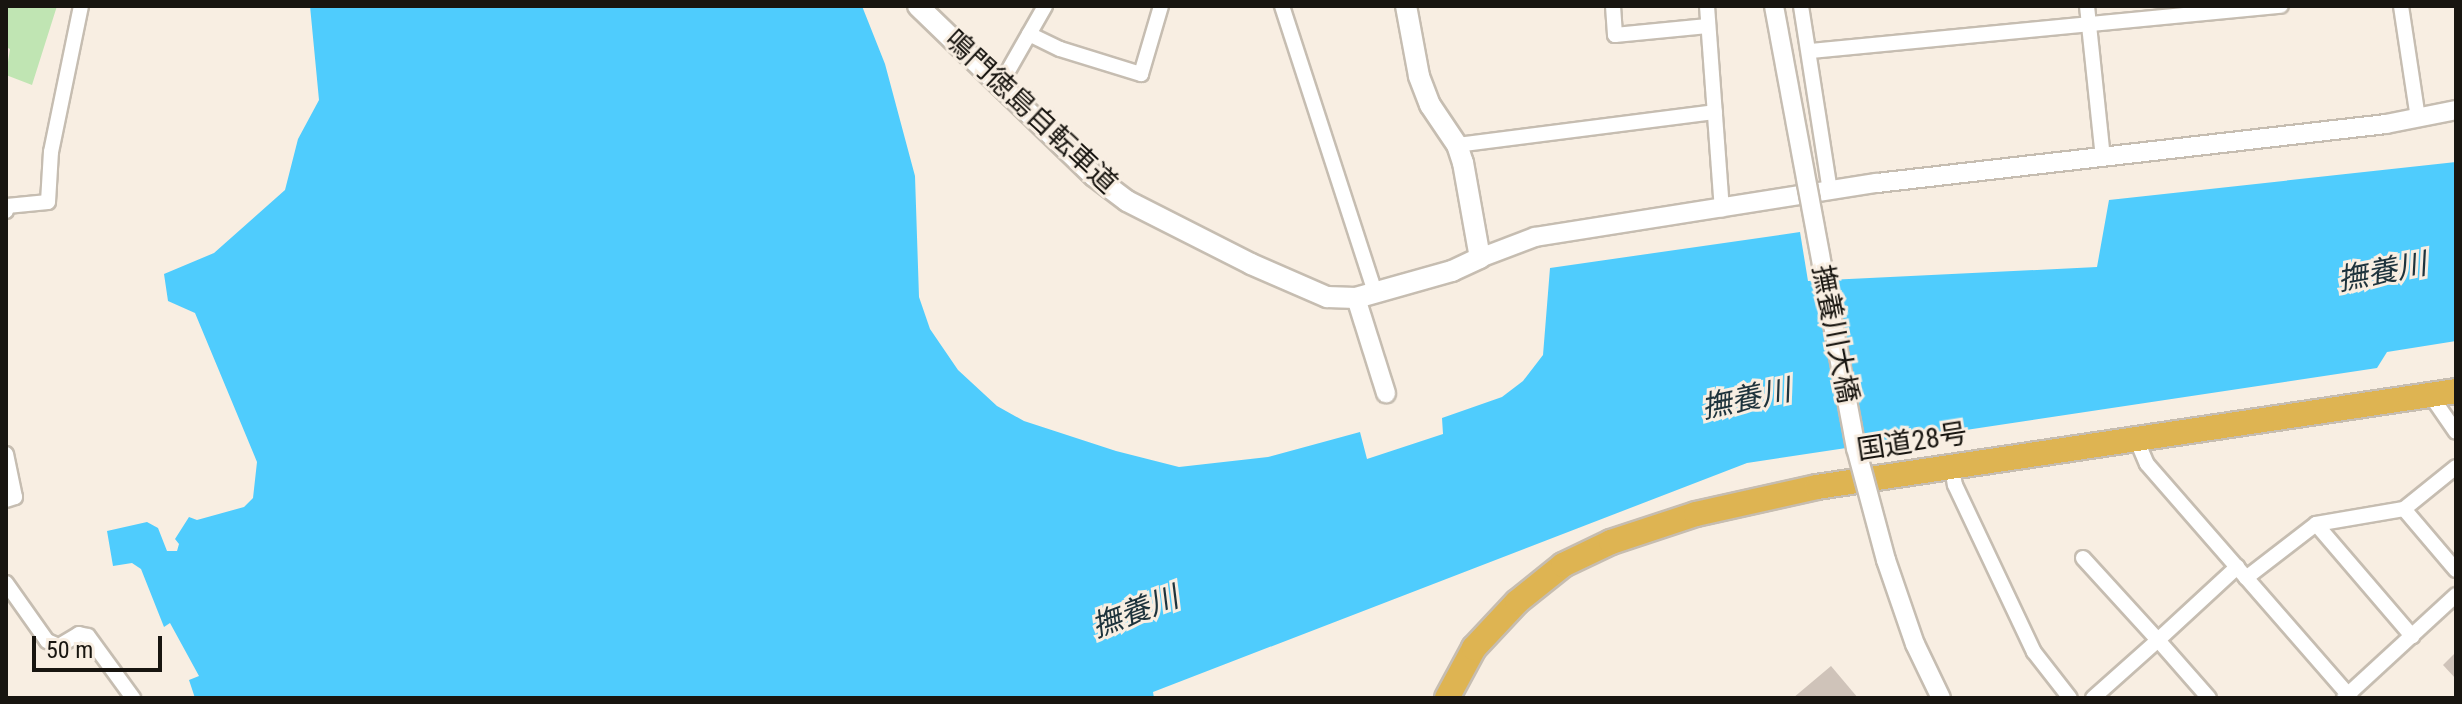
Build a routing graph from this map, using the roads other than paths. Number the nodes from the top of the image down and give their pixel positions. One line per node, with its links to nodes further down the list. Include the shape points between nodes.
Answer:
1 (81, 6): 27 (street, via 51,152 48,202 7,206)
2 (918, 6): 19 (main road, 鳴門徳島自転車道)
3 (1045, 6): 17 (street)
4 (1161, 6): 17 (street, via 1141,74)
5 (1282, 6): 29 (street)
6 (1406, 6): 23 (main road, via 1419,76 1430,105)
7 (1613, 6): 16 (street, via 1615,35)
8 (1707, 6): 16 (street)
9 (1774, 6): 51 (street, 撫養川大橋, bridge, via 1856,448 1886,560 1915,644)
10 (1801, 6): 18 (street)
11 (2087, 6): 15 (street)
12 (2281, 6): 14 (street)
13 (2401, 6): 22 (street)
14 (2240, 8): 15 (street)
15 (2089, 25): 18 (street); 24 (street)
16 (1708, 26): 21 (street)
17 (1029, 34): 19 (street)
18 (1810, 51): 25 (street)
19 (1000, 85): 29 (main road, 鳴門徳島自転車道, via 1094,176 1145,212 1327,297)
20 (2456, 110): 22 (street)
21 (1715, 112): 23 (street); 26 (street)
22 (2418, 119): 24 (street)
23 (1457, 145): 28 (main road)
24 (2103, 158): 25 (street)
25 (1830, 191): 26 (street)
26 (1722, 209): 28 (street, via 1535,237)
27 (6, 211)
28 (1480, 258): 29 (main road, 鳴門徳島自転車道)
29 (1365, 295): 31 (street)
30 (2456, 391): 32 (highway, 国道28号)
31 (1386, 393)
32 (2429, 393): 33 (street); 34 (highway, 国道28号)
33 (2456, 432)
34 (2135, 436): 36 (highway, 国道28号); 43 (street, via 2147,464)
35 (6, 454): 38 (street, via 15,497)
36 (1952, 467): 50 (highway, 国道28号, via 1817,487 1696,514 1611,542 1563,565 1517,602 1474,648); 52 (street, via 1955,485 2034,652)
37 (2456, 467): 39 (street)
38 (6, 500)
39 (2404, 509): 40 (street); 42 (street)
40 (2316, 524): 43 (street); 46 (street)
41 (2083, 558): 47 (street)
42 (2456, 570)
43 (2242, 573): 47 (street); 48 (street)
44 (6, 583): 49 (street, via 47,641 59,646 79,634 88,636)
45 (2456, 595): 46 (street)
46 (2412, 636): 48 (street)
47 (2158, 640): 53 (street); 54 (street)
48 (2348, 697)
49 (133, 698)
50 (1447, 698)
51 (1941, 698)
52 (2070, 698)
53 (2093, 698)
54 (2209, 698)

